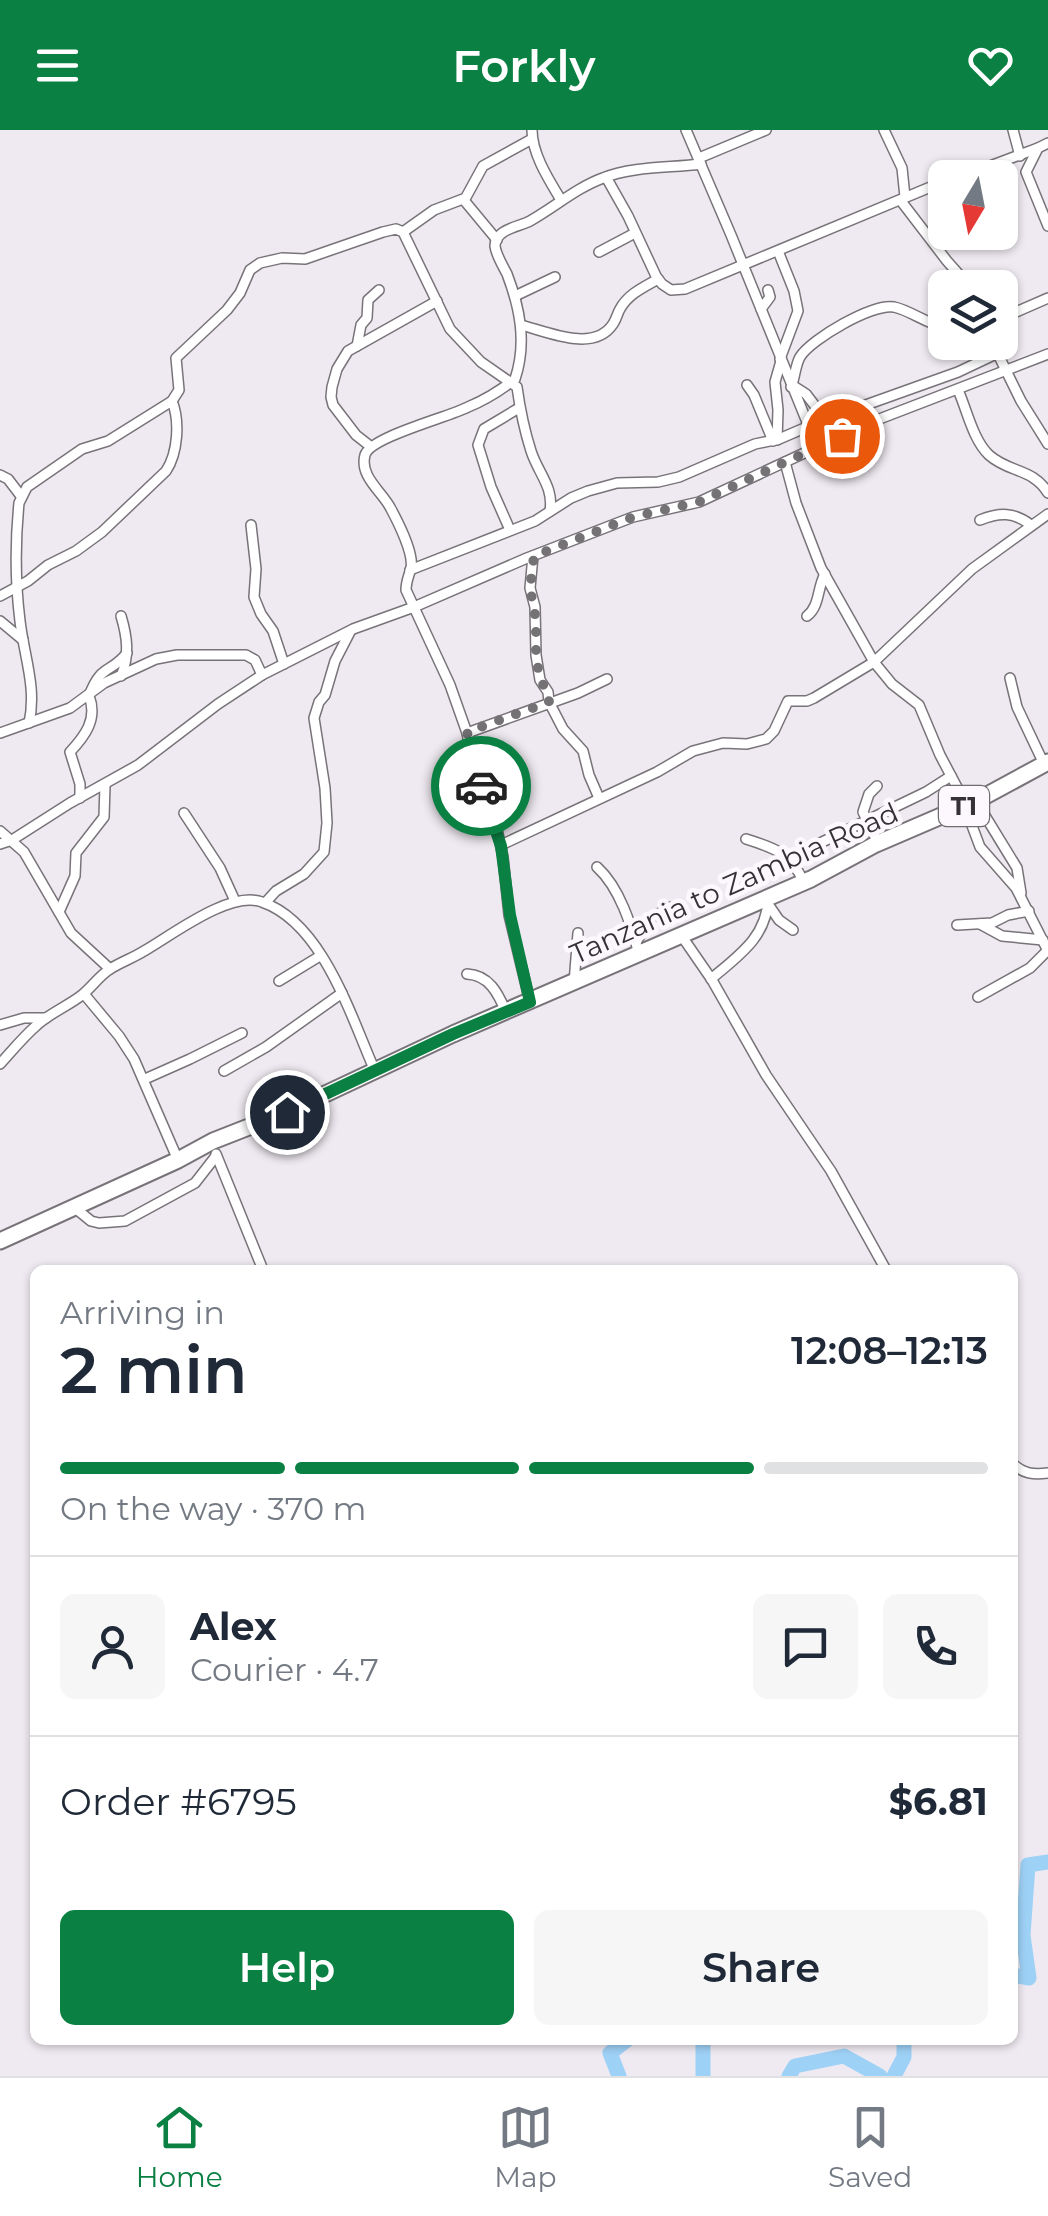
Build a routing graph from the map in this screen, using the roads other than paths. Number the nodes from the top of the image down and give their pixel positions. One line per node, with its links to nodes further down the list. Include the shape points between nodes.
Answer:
1 (686, 130): 9 (street)
2 (766, 130): 9 (street)
3 (884, 130): 13 (street, via 900,164)
4 (1014, 130): 7 (street)
5 (532, 134): 14 (street, via 483,166); 15 (street)
6 (1045, 143): 7 (street); 10 (street)
7 (1019, 154): 8 (street); 10 (street)
8 (1006, 160)
9 (700, 161): 11 (street); 22 (street)
10 (1027, 167): 16 (street)
11 (606, 176): 15 (street); 18 (street)
12 (928, 188): 13 (street)
13 (903, 199): 20 (street); 23 (street)
14 (465, 200): 17 (street, via 434,210); 19 (street)
15 (561, 200): 19 (street)
16 (1048, 226)
17 (404, 232): 30 (street); 45 (street, via 396,228 306,259 254,267 228,310 176,358 179,390)
18 (635, 233): 21 (street); 25 (street)
19 (496, 240): 28 (street)
20 (778, 251): 22 (street); 37 (street, via 798,311)
21 (599, 252)
22 (743, 265): 25 (street, via 680,290); 31 (street)
23 (954, 270)
24 (555, 277): 28 (street)
25 (658, 279): 34 (street, via 632,294 598,337)
26 (380, 290): 35 (street, via 368,300)
27 (768, 290): 31 (street)
28 (515, 296): 34 (street)
29 (1048, 298): 32 (street)
30 (437, 302): 35 (street); 41 (street, via 458,340)
31 (761, 309): 37 (street)
32 (1018, 311)
33 (928, 323): 43 (street, via 889,306 870,310 814,342 797,362)
34 (522, 325): 41 (street, via 520,360)
35 (357, 346): 51 (street, via 338,368 331,397)
36 (1048, 354): 40 (street)
37 (780, 360): 43 (street); 49 (street)
38 (982, 360): 47 (street)
39 (999, 360): 40 (street)
40 (1005, 372): 44 (street); 50 (street)
41 (510, 382): 46 (street); 51 (street, via 466,408)
42 (747, 385): 49 (street)
43 (792, 386): 47 (street); 48 (street)
44 (958, 390): 52 (street); 54 (street, via 988,454 1035,476)
45 (172, 401): 55 (street, via 108,441 82,448); 65 (street, via 174,451 166,470 110,526)
46 (519, 408): 56 (street, via 551,493); 61 (street, via 484,429 478,444)
47 (825, 419): 48 (street)
48 (809, 427): 49 (street)
49 (775, 440): 56 (street, via 670,480 588,491)
50 (1048, 444)
51 (370, 446): 63 (street, via 365,468 393,513)
52 (785, 462): 62 (street, via 699,502 633,517); 64 (street)
53 (0, 475): 55 (street)
54 (1048, 493)
55 (22, 496): 65 (street)
56 (550, 511): 61 (street)
57 (1048, 514): 60 (street)
58 (980, 520): 60 (street, via 1016,514)
59 (251, 525): 75 (street, via 254,597)
60 (1031, 525): 74 (street, via 972,569)
61 (510, 530): 63 (street)
62 (534, 556): 67 (street); 81 (street, via 536,656)
63 (410, 570): 67 (street, via 406,590)
64 (825, 574): 69 (street); 74 (street)
65 (17, 586): 66 (street); 72 (street)
66 (0, 596)
67 (414, 607): 71 (street); 83 (street)
68 (121, 616): 73 (street)
69 (807, 616)
70 (0, 621): 72 (street)
71 (351, 630): 75 (street); 106 (street, via 314,718 325,788 324,852)
72 (23, 640): 82 (street, via 32,683)
73 (126, 653): 77 (street); 80 (street, via 102,671)
74 (874, 662): 86 (street, via 919,705); 90 (street, via 820,696 788,701 766,740 701,748)
75 (284, 664): 76 (street)
76 (262, 675): 77 (street, via 246,656 177,655); 87 (street)
77 (121, 676): 80 (street)
78 (1010, 678): 85 (street, via 1017,707)
79 (607, 679): 81 (street)
80 (89, 696): 82 (street); 89 (street, via 88,732 70,752)
81 (549, 702): 83 (street); 90 (street, via 583,751)
82 (28, 723): 84 (street)
83 (467, 732): 99 (street)
84 (0, 733)
85 (1047, 762): 91 (highway, Tanzania to Zambia Road / T1)
86 (951, 776): 91 (street); 93 (street)
87 (105, 785): 89 (street); 109 (street, via 104,817 76,852 75,876)
88 (876, 786): 93 (street, via 864,807)
89 (80, 798): 96 (street)
90 (599, 798): 99 (street)
91 (970, 804): 97 (highway, Tanzania to Zambia Road / T1); 103 (street, via 1017,868); 103 (street, via 980,848)
92 (184, 812): 104 (street)
93 (867, 821): 97 (street); 100 (street)
94 (0, 831): 96 (street)
95 (746, 839): 100 (street)
96 (12, 840): 98 (street); 109 (street)
97 (878, 843): 102 (highway, Tanzania to Zambia Road / T1)
98 (0, 844)
99 (501, 846): 126 (street)
100 (789, 858): 102 (street)
101 (597, 867): 116 (street, via 610,880)
102 (804, 882): 105 (highway, Tanzania to Zambia Road / T1)
103 (1021, 896): 108 (street)
104 (236, 901): 106 (street); 118 (street)
105 (768, 901): 112 (street); 114 (highway, Tanzania to Zambia Road / T1); 120 (street, via 756,937)
106 (265, 903): 117 (street, via 292,920)
107 (671, 907): 116 (street, via 651,918)
108 (1029, 911): 110 (street); 115 (street)
109 (59, 912): 118 (street, via 71,933)
110 (980, 924): 111 (street); 115 (street)
111 (957, 926)
112 (794, 930)
113 (578, 933): 122 (street)
114 (681, 935): 116 (highway, Tanzania to Zambia Road / T1); 120 (street)
115 (1046, 947): 125 (street, via 1030,968)
116 (638, 948): 122 (highway, Tanzania to Zambia Road / T1)
117 (320, 956): 121 (street); 123 (street)
118 (110, 969): 124 (street)
119 (467, 974): 127 (street, via 485,978)
120 (711, 978): 140 (street)
121 (280, 982)
122 (574, 983): 126 (highway, Tanzania to Zambia Road / T1)
123 (342, 993): 132 (street); 133 (street)
124 (84, 994): 128 (street); 134 (street)
125 (978, 997)
126 (530, 1002): 127 (highway, Tanzania to Zambia Road / T1)
127 (506, 1012): 133 (highway, Tanzania to Zambia Road / T1)
128 (46, 1018): 129 (street); 131 (street)
129 (0, 1024)
130 (242, 1033): 134 (street)
131 (0, 1064)
132 (224, 1071)
133 (374, 1071): 135 (highway, Tanzania to Zambia Road / T1)
134 (144, 1079): 136 (street)
135 (215, 1149): 136 (highway, Tanzania to Zambia Road / T1); 137 (street, via 195,1184 125,1221 91,1221); 139 (street)
136 (178, 1160): 137 (highway, Tanzania to Zambia Road / T1)
137 (74, 1208): 138 (highway, Tanzania to Zambia Road / T1)
138 (0, 1242)
139 (261, 1265)
140 (883, 1265)
141 (1018, 1469): 142 (street)
142 (1048, 1472)

